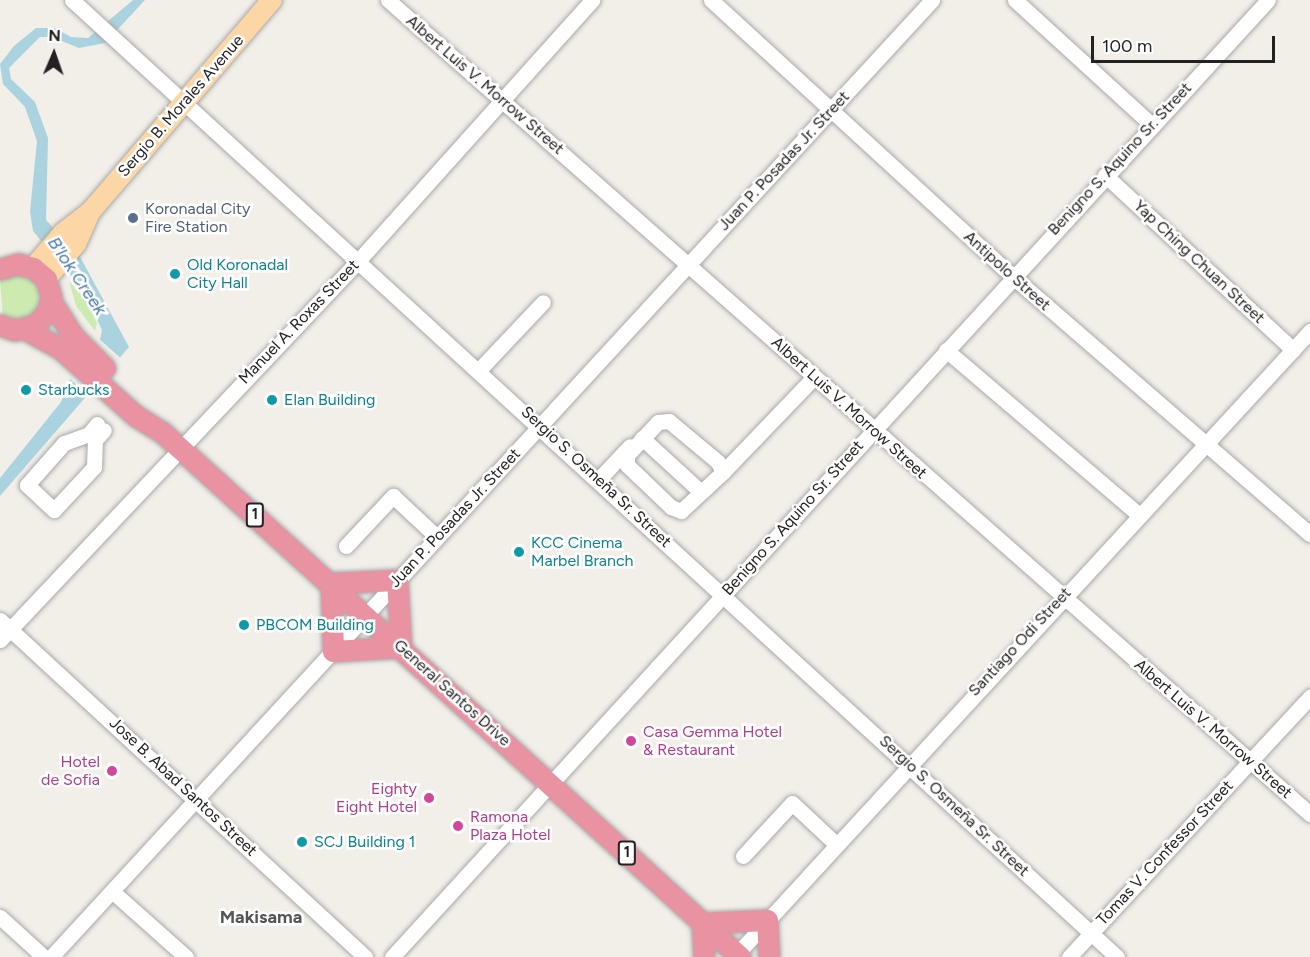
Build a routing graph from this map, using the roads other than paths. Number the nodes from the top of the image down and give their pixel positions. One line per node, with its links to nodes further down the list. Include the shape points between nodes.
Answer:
1 (72, 0): 10 (street, Sergio S. Osmeña Sr. Street)
2 (272, 0): 10 (main road, Sergio B. Morales Avenue)
3 (388, 0): 9 (street, Albert Luis V. Morrow Street)
4 (592, 0): 9 (street, Manuel A. Roxas Street)
5 (711, 0): 11 (street, Antipolo Street)
6 (932, 0): 11 (street, Juan P. Posadas Jr. Street)
7 (1015, 0): 12 (street)
8 (1268, 0): 12 (street, Benigno S. Aquino Sr. Street)
9 (502, 100): 14 (street, Manuel A. Roxas Street); 15 (street, Albert Luis V. Morrow Street)
10 (184, 102): 14 (street, Sergio S. Osmeña Sr. Street); 16 (main road, Sergio B. Morales Avenue, via 70,238)
11 (831, 110): 15 (street, Juan P. Posadas Jr. Street); 17 (street, Antipolo Street)
12 (1152, 125): 13 (street, Benigno S. Aquino Sr. Street)
13 (1105, 175): 17 (street, Benigno S. Aquino Sr. Street); 23 (street, Yap Ching Chuan Street)
14 (358, 261): 25 (street, Sergio S. Osmeña Sr. Street); 33 (street, Manuel A. Roxas Street)
15 (688, 264): 26 (street, Albert Luis V. Morrow Street); 28 (street, Juan P. Posadas Jr. Street)
16 (28, 265): 18 (highway, 1)
17 (1011, 276): 22 (street, Benigno S. Aquino Sr. Street); 32 (street, Antipolo Street)
18 (51, 301): 20 (highway, 1, via 40,321); 24 (highway, General Santos Drive / 1)
19 (543, 302): 25 (street)
20 (9, 329): 24 (highway, General Santos Drive / 1)
21 (1310, 331): 23 (street, Santiago Odi Street)
22 (946, 350): 30 (street, Benigno S. Aquino Sr. Street); 37 (street)
23 (1293, 350): 32 (street, Santiago Odi Street)
24 (81, 355): 33 (highway, General Santos Drive / 1, via 119,390 136,416)
25 (479, 370): 28 (street, Sergio S. Osmeña Sr. Street)
26 (814, 377): 30 (street, Albert Luis V. Morrow Street); 34 (street)
27 (658, 422): 31 (street); 34 (street, via 669,422 718,462); 35 (street, via 651,423)
28 (540, 425): 35 (street, Sergio S. Osmeña Sr. Street); 39 (street, Juan P. Posadas Jr. Street)
29 (101, 427): 29 (street, via 64,443 27,485 54,510 94,467 95,440)
30 (873, 430): 43 (street, Benigno S. Aquino Sr. Street); 44 (street, Albert Luis V. Morrow Street)
31 (642, 438): 36 (street); 36 (street, via 627,455 627,465 671,507 681,511)
32 (1205, 446): 37 (street, Santiago Odi Street); 38 (street, Antipolo Street)
33 (180, 448): 42 (highway, General Santos Drive / 1); 46 (street, Manuel A. Roxas Street)
34 (723, 471): 36 (street)
35 (599, 479): 43 (street, Sergio S. Osmeña Sr. Street)
36 (701, 492)
37 (1139, 515): 44 (street, Santiago Odi Street)
38 (1310, 534)
39 (437, 537): 40 (street, via 393,496); 41 (street, Juan P. Posadas Jr. Street)
40 (346, 546)
41 (397, 580): 42 (highway); 45 (street, Juan P. Posadas Jr. Street); 47 (highway)
42 (331, 583): 45 (highway, General Santos Drive / 1); 48 (highway)
43 (724, 594): 51 (street, Sergio S. Osmeña Sr. Street); 52 (street, Benigno S. Aquino Sr. Street)
44 (1062, 596): 50 (street, Albert Luis V. Morrow Street); 51 (street, Santiago Odi Street)
45 (367, 615): 47 (highway, General Santos Drive / 1); 48 (street, Juan P. Posadas Jr. Street)
46 (3, 629): 53 (street, Jose B. Abad Santos Street)
47 (402, 647): 48 (highway); 52 (highway, General Santos Drive / 1)
48 (333, 651): 53 (street, Juan P. Posadas Jr. Street)
49 (1310, 697): 50 (street, Tomas V. Confessor Street)
50 (1249, 762): 54 (street, Albert Luis V. Morrow Street); 61 (street, Tomas V. Confessor Street)
51 (908, 764): 55 (street, Santiago Odi Street); 61 (street, Sergio S. Osmeña Sr. Street)
52 (551, 784): 60 (highway, General Santos Drive / 1); 67 (street, Benigno S. Aquino Sr. Street)
53 (197, 799): 57 (street, Juan P. Posadas Jr. Street); 66 (street, Jose B. Abad Santos Street)
54 (1310, 814)
55 (836, 844): 56 (street, via 792,803); 59 (street, Santiago Odi Street)
56 (743, 856)
57 (113, 892): 64 (street, Juan P. Posadas Jr. Street); 65 (street)
58 (0, 917): 63 (street)
59 (767, 920): 60 (highway); 62 (street, Santiago Odi Street); 69 (highway)
60 (702, 923): 62 (highway, General Santos Drive / 1); 68 (highway)
61 (1091, 933): 70 (street, Tomas V. Confessor Street); 71 (street, Sergio S. Osmeña Sr. Street)
62 (737, 956)
63 (44, 957)
64 (51, 957)
65 (186, 957)
66 (365, 957)
67 (392, 957)
68 (704, 957)
69 (769, 957)
70 (1069, 957)
71 (1117, 957)

